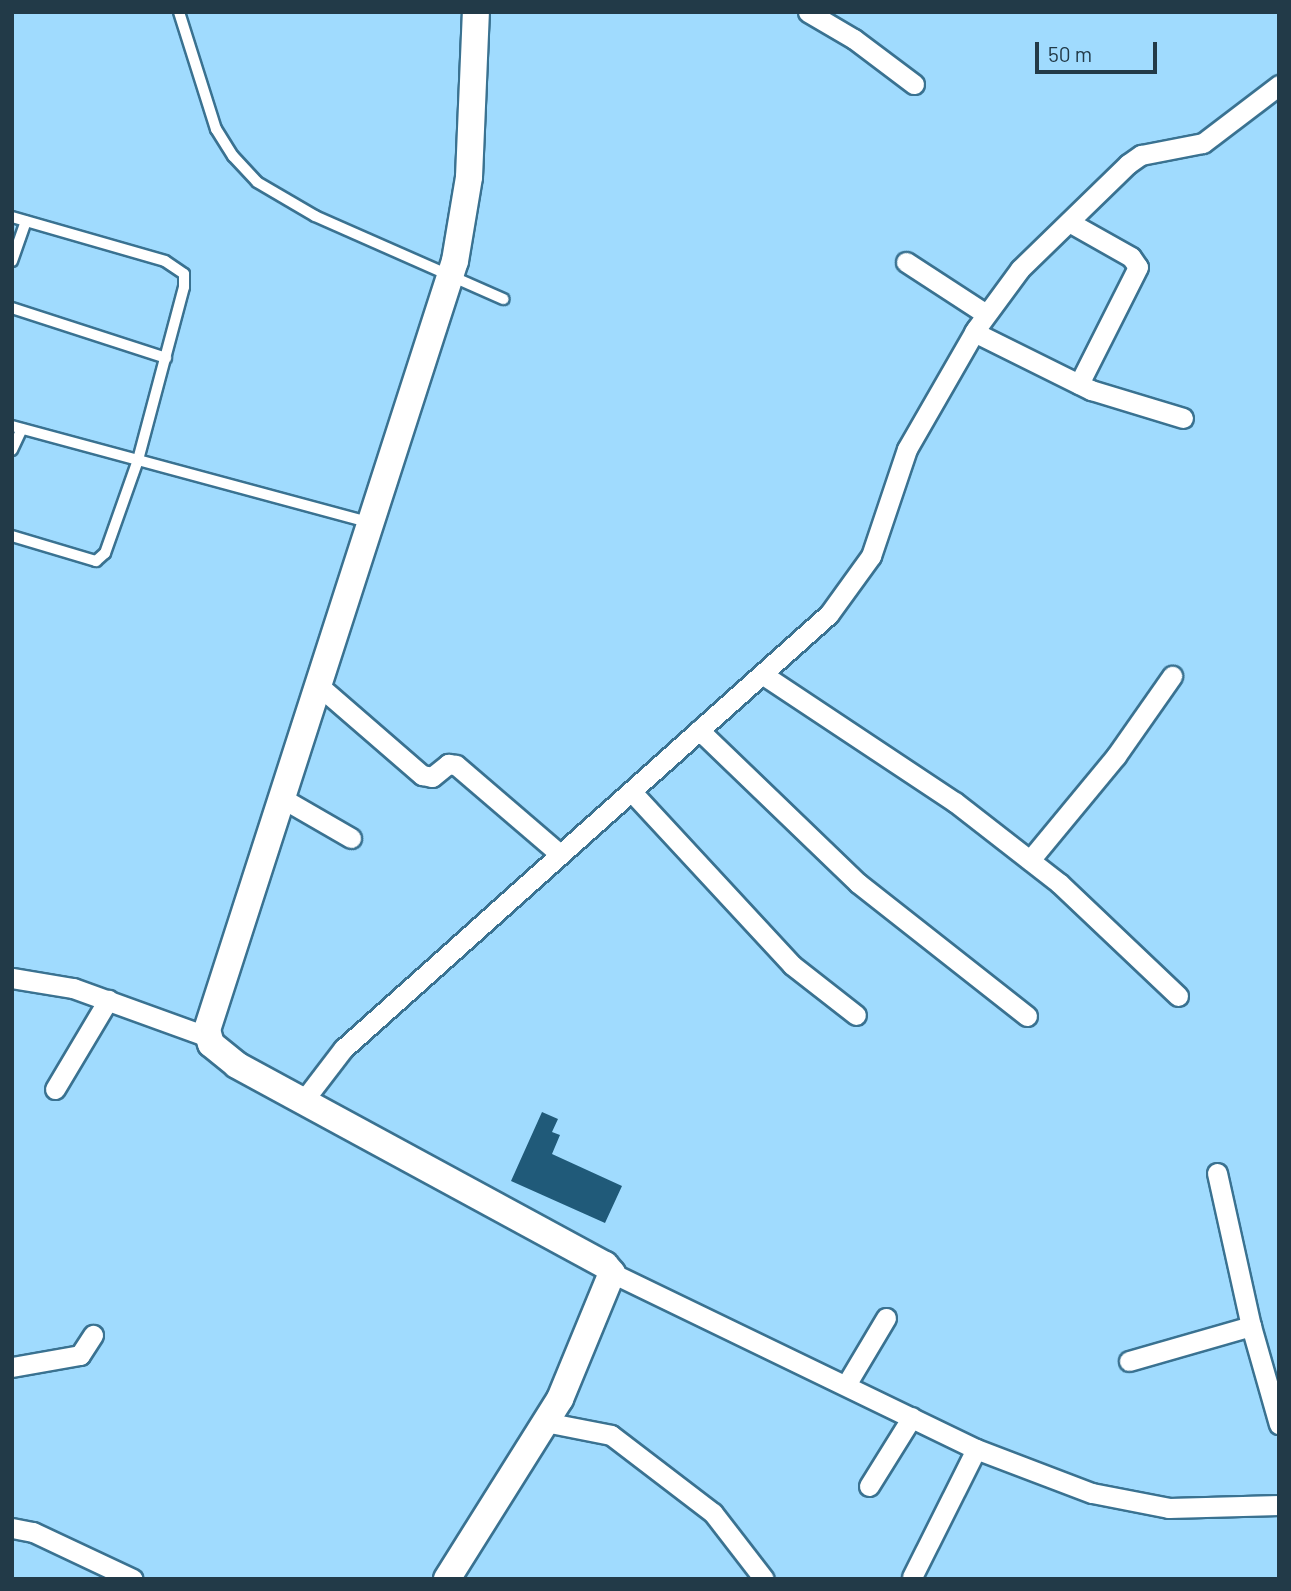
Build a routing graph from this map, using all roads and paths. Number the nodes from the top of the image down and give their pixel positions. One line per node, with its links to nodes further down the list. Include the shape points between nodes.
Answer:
1 (179, 12): 11 (lane, via 216,129 257,182 315,216)
2 (476, 12): 11 (main road, via 469,177)
3 (808, 12): 4 (street, via 854,39)
4 (914, 84)
5 (1276, 87): 8 (street, via 1203,144 1141,155)
6 (12, 217): 7 (lane)
7 (26, 221): 9 (lane); 16 (lane, via 178,267 184,286)
8 (1069, 222): 14 (street, via 1020,269); 17 (street, via 1131,257 1138,267)
9 (12, 261)
10 (906, 262): 14 (street)
11 (451, 276): 12 (lane); 22 (main road)
12 (503, 299)
13 (12, 307): 16 (lane)
14 (986, 314): 15 (street)
15 (974, 332): 17 (street); 24 (street, via 897,467 879,534 863,570 829,614)
16 (166, 358): 21 (lane)
17 (1079, 384): 18 (street, via 1119,401)
18 (1184, 418)
19 (17, 427): 20 (lane); 21 (lane)
20 (12, 450)
21 (138, 460): 22 (lane); 23 (lane, via 101,559)
22 (370, 522): 26 (main road)
23 (12, 536)
24 (762, 674): 27 (street); 32 (street, via 914,772)
25 (1172, 676): 32 (street, via 1116,756)
26 (318, 685): 29 (main road); 31 (street, via 422,775 432,777 448,764 456,765)
27 (699, 730): 28 (street); 37 (street, via 848,875)
28 (631, 791): 31 (street); 36 (street, via 792,965)
29 (280, 797): 30 (street); 38 (main road, via 208,1020)
30 (351, 838)
31 (560, 854): 40 (street, via 343,1049)
32 (1030, 860): 34 (street)
33 (12, 978): 35 (street, via 48,982)
34 (1178, 996)
35 (108, 1000): 38 (street); 39 (street)
36 (856, 1015)
37 (1027, 1016)
38 (208, 1037): 40 (main road, via 237,1066)
39 (55, 1089)
40 (304, 1100): 42 (main road, via 606,1265)
41 (1217, 1173): 44 (street)
42 (612, 1273): 48 (street); 50 (main road, via 560,1399)
43 (886, 1318): 48 (street)
44 (1251, 1326): 46 (street); 51 (street)
45 (93, 1335): 47 (street, via 80,1354)
46 (1129, 1361)
47 (12, 1367)
48 (846, 1385): 49 (street)
49 (912, 1417): 52 (street); 53 (street)
50 (545, 1423): 58 (main road); 59 (street, via 611,1436 713,1513)
51 (1279, 1424)
52 (976, 1450): 54 (street, via 1136,1504); 56 (street)
53 (869, 1486)
54 (1279, 1505)
55 (14, 1525): 57 (street)
56 (912, 1577)
57 (133, 1579)
58 (447, 1579)
59 (764, 1579)

